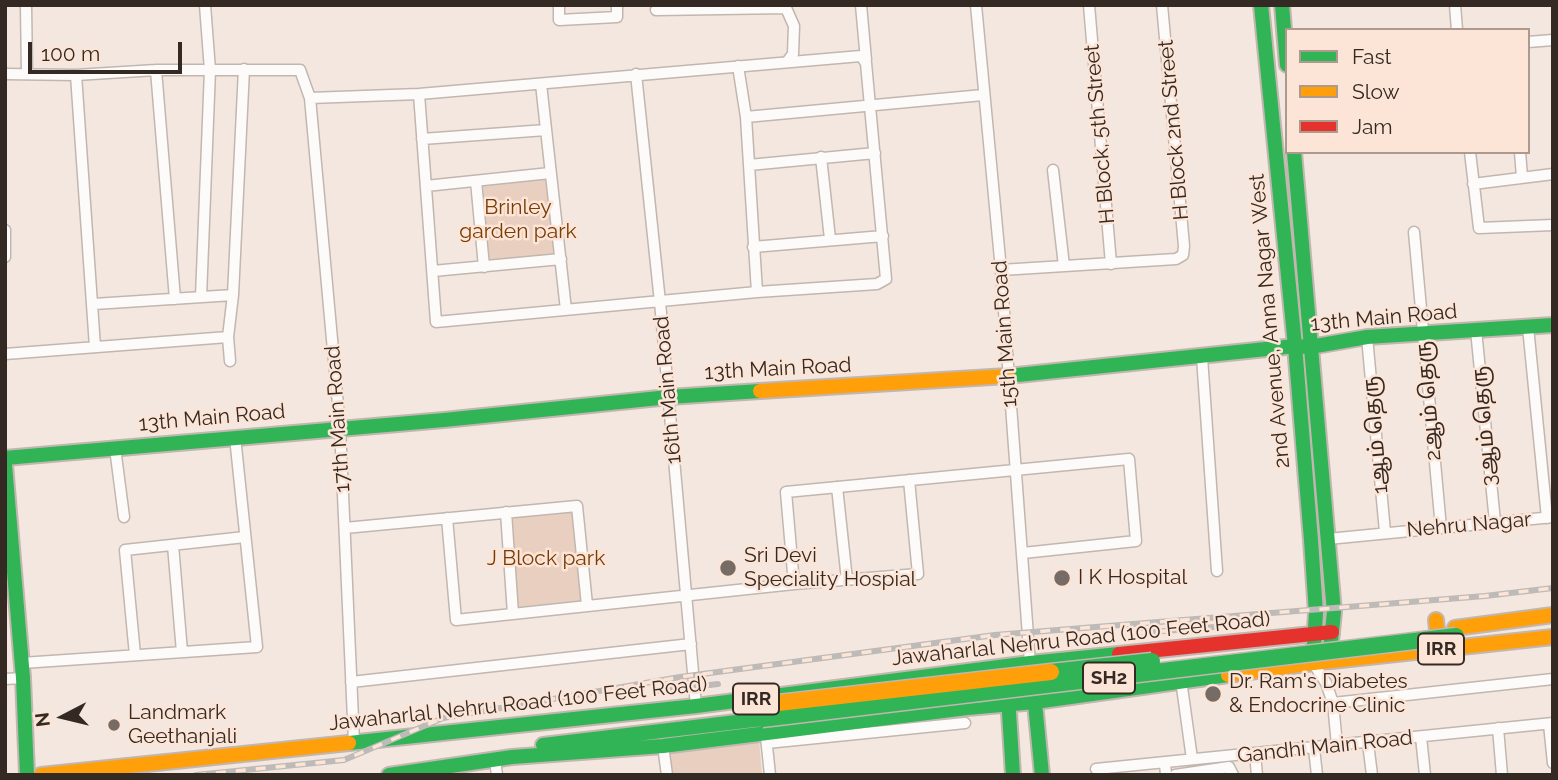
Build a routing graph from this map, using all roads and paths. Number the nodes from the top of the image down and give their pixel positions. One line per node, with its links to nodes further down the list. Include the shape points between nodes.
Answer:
1 (26, 5): 24 (street)
2 (205, 5): 20 (street)
3 (559, 5): 4 (street, via 559,20 617,17)
4 (617, 5)
5 (861, 5): 17 (street)
6 (976, 5): 29 (street, 15th Main Road)
7 (1089, 5): 56 (street, H Block, 5th Street)
8 (1162, 5): 56 (street, H Block 2nd Street, via 1183,255)
9 (1261, 5): 75 (main road, 2nd Avenue, Anna Nagar West)
10 (1282, 5): 15 (main road)
11 (1455, 5): 13 (street)
12 (656, 10): 18 (street, via 786,8 794,26 793,54)
13 (1457, 28)
14 (1553, 40): 16 (street)
15 (1285, 41)
16 (1530, 43)
17 (866, 60): 18 (street, via 857,56); 31 (street)
18 (787, 62): 19 (street)
19 (738, 66): 25 (street); 32 (street)
20 (210, 69): 21 (street); 22 (street); 63 (street)
21 (244, 69): 30 (street, via 300,70); 62 (street)
22 (156, 70): 26 (street); 64 (street)
23 (5, 74): 24 (street)
24 (27, 74): 26 (street)
25 (636, 74): 27 (street); 65 (street, 16th Main Road)
26 (76, 75): 66 (street)
27 (541, 84): 28 (street); 33 (street)
28 (419, 94): 30 (street); 34 (street)
29 (984, 95): 31 (street); 59 (street, 15th Main Road)
30 (310, 98): 81 (street, 17th Main Road)
31 (870, 106): 32 (street); 35 (street)
32 (746, 117): 40 (street)
33 (546, 130): 34 (street); 42 (street)
34 (422, 139): 47 (street)
35 (875, 153): 39 (street); 51 (street)
36 (1294, 154): 75 (main road, 2nd Avenue, Anna Nagar West)
37 (1470, 154): 46 (street)
38 (1520, 154): 44 (street)
39 (821, 157): 40 (street); 52 (street)
40 (750, 165): 53 (street)
41 (1053, 170): 57 (street)
42 (550, 173): 45 (street); 55 (street)
43 (1553, 174): 44 (street)
44 (1522, 177): 46 (street)
45 (476, 181): 47 (street); 58 (street)
46 (1474, 184): 48 (street, via 1479,228)
47 (426, 186): 60 (street)
48 (1553, 225)
49 (5, 230): 54 (street)
50 (1414, 232): 71 (street, 2ஆம் தெரு)
51 (883, 236): 52 (street); 61 (street, via 887,275 880,284)
52 (830, 239): 53 (street)
53 (753, 247): 61 (street)
54 (5, 257)
55 (561, 259): 58 (street); 67 (street)
56 (1111, 264): 57 (street)
57 (1064, 266): 59 (street)
58 (484, 267): 60 (street)
59 (1001, 270): 79 (street, 15th Main Road)
60 (433, 271): 67 (street, via 436,322)
61 (757, 292): 65 (street)
62 (233, 295): 63 (street); 72 (street)
63 (201, 297): 64 (street)
64 (175, 299): 66 (street)
65 (660, 302): 67 (street); 80 (street, 16th Main Road)
66 (94, 304): 74 (street)
67 (566, 310)
68 (1553, 325): 69 (main road, 13th Main Road)
69 (1528, 327): 70 (main road, 13th Main Road); 85 (street)
70 (1476, 330): 71 (main road, 13th Main Road); 94 (street, 3ஆம் தெரு)
71 (1423, 333): 73 (main road, 13th Main Road); 96 (street, 2ஆம் தெரு)
72 (228, 337): 74 (street); 78 (street)
73 (1367, 337): 75 (main road, 13th Main Road); 97 (street, 1ஆம் தெரு)
74 (95, 347): 76 (street)
75 (1303, 347): 77 (main road, 13th Main Road); 99 (main road, 2nd Avenue, Anna Nagar West); 113 (main road, 2nd Avenue, Anna Nagar West, via 1317,612)
76 (5, 354)
77 (1202, 356): 79 (main road, 13th Main Road); 102 (street)
78 (230, 361)
79 (1007, 376): 80 (main road, 13th Main Road); 87 (street, 15th Main Road)
80 (669, 397): 81 (main road, 13th Main Road); 105 (street, 16th Main Road)
81 (340, 427): 82 (main road, 13th Main Road); 95 (street, 17th Main Road)
82 (235, 437): 83 (main road, 13th Main Road); 98 (street)
83 (115, 448): 84 (main road, 13th Main Road); 91 (street)
84 (5, 458)
85 (1548, 463): 93 (street)
86 (5, 466): 122 (main road)
87 (1016, 470): 88 (street); 101 (street, 15th Main Road); 101 (street, via 1129,459 1136,541)
88 (909, 480): 89 (street); 103 (street, via 918,574)
89 (837, 487): 103 (street); 104 (street, via 786,492)
90 (506, 512): 92 (street); 106 (street, via 577,506); 107 (street)
91 (124, 517)
92 (447, 518): 95 (street); 107 (street, via 456,620)
93 (1550, 518): 94 (street, Nehru Nagar)
94 (1494, 522): 96 (street, Nehru Nagar)
95 (345, 528): 127 (street, 17th Main Road)
96 (1441, 528): 97 (street, Nehru Nagar)
97 (1385, 532): 99 (street, Nehru Nagar)
98 (245, 537): 100 (street); 117 (street, via 257,647)
99 (1328, 539): 111 (main road, 2nd Avenue, Anna Nagar West)
100 (173, 545): 117 (street); 118 (street, via 125,550)
101 (1023, 554): 120 (street, 15th Main Road)
102 (1217, 571)
103 (847, 580): 104 (street)
104 (794, 584): 105 (street)
105 (687, 595): 106 (street); 115 (street, 16th Main Road)
106 (587, 606): 107 (street)
107 (513, 614)
108 (1553, 615): 112 (main road, SH2)
109 (1436, 620): 116 (main road)
110 (1553, 626): 112 (main road, SH2)
111 (1332, 632): 113 (main road, Jawaharlal Nehru Road (100 Feet Road) / IRR); 119 (main road, 2nd Avenue, Anna Nagar West)
112 (1456, 632): 136 (main road, SH2, bridge)
113 (1314, 634): 119 (main road, 2nd Avenue, Anna Nagar West); 120 (main road, Jawaharlal Nehru Road (100 Feet Road) / IRR)
114 (1553, 637): 116 (main road, IRR)
115 (691, 644): 127 (street); 132 (street, 16th Main Road)
116 (1439, 649): 119 (main road, IRR)
117 (182, 652): 118 (street)
118 (135, 655): 122 (street)
119 (1321, 662): 126 (main road, IRR); 128 (street); 128 (street)
120 (1030, 663): 121 (main road, Jawaharlal Nehru Road (100 Feet Road) / IRR); 129 (main road)
121 (1005, 666): 123 (main road, Jawaharlal Nehru Road (100 Feet Road) / IRR); 131 (main road)
122 (22, 670): 124 (street); 152 (main road)
123 (925, 677): 132 (main road, Jawaharlal Nehru Road (100 Feet Road) / IRR); 133 (main road)
124 (5, 679)
125 (1553, 679): 130 (street)
126 (1181, 680): 129 (main road, IRR); 147 (street)
127 (351, 682): 140 (street, 17th Main Road)
128 (1326, 683): 130 (street)
129 (1035, 702): 131 (main road, IRR); 158 (main road)
130 (1333, 703): 142 (street)
131 (1009, 705): 133 (main road, IRR); 157 (main road)
132 (696, 706): 137 (main road, Jawaharlal Nehru Road (100 Feet Road) / IRR)
133 (929, 713): 136 (main road, IRR)
134 (965, 723): 136 (street)
135 (1551, 724): 138 (street, Gandhi Main Road); 149 (street)
136 (764, 725): 137 (main road, SH2, via 531,732); 143 (main road, IRR); 146 (main road, SH2, via 527,747); 156 (street)
137 (506, 726): 140 (main road, Jawaharlal Nehru Road (100 Feet Road) / SH2)
138 (1498, 728): 139 (street, Gandhi Main Road); 166 (street)
139 (1421, 737): 141 (street, Gandhi Main Road); 165 (street)
140 (354, 742): 153 (main road, Jawaharlal Nehru Road (100 Feet Road) / SH2)
141 (1368, 743): 142 (street, Gandhi Main Road); 164 (street)
142 (1337, 745): 144 (street, Gandhi Main Road)
143 (663, 746): 146 (main road, IRR); 155 (street)
144 (1314, 748): 145 (street, Gandhi Main Road); 163 (street)
145 (1255, 754): 147 (street, Gandhi Main Road); 162 (street)
146 (512, 757): 150 (main road, SH2)
147 (1192, 759): 148 (street, Gandhi Main Road)
148 (1165, 763): 151 (street, Gandhi Main Road); 159 (street)
149 (1553, 764)
150 (496, 767): 154 (main road, SH2)
151 (1096, 769)
152 (27, 775)
153 (41, 775)
154 (389, 775)
155 (667, 775)
156 (770, 775)
157 (1013, 775)
158 (1042, 775)
159 (1166, 775)
160 (1175, 775): 161 (street, via 1229,767)
161 (1233, 775)
162 (1257, 775)
163 (1317, 775)
164 (1372, 775)
165 (1425, 775)
166 (1502, 775)

